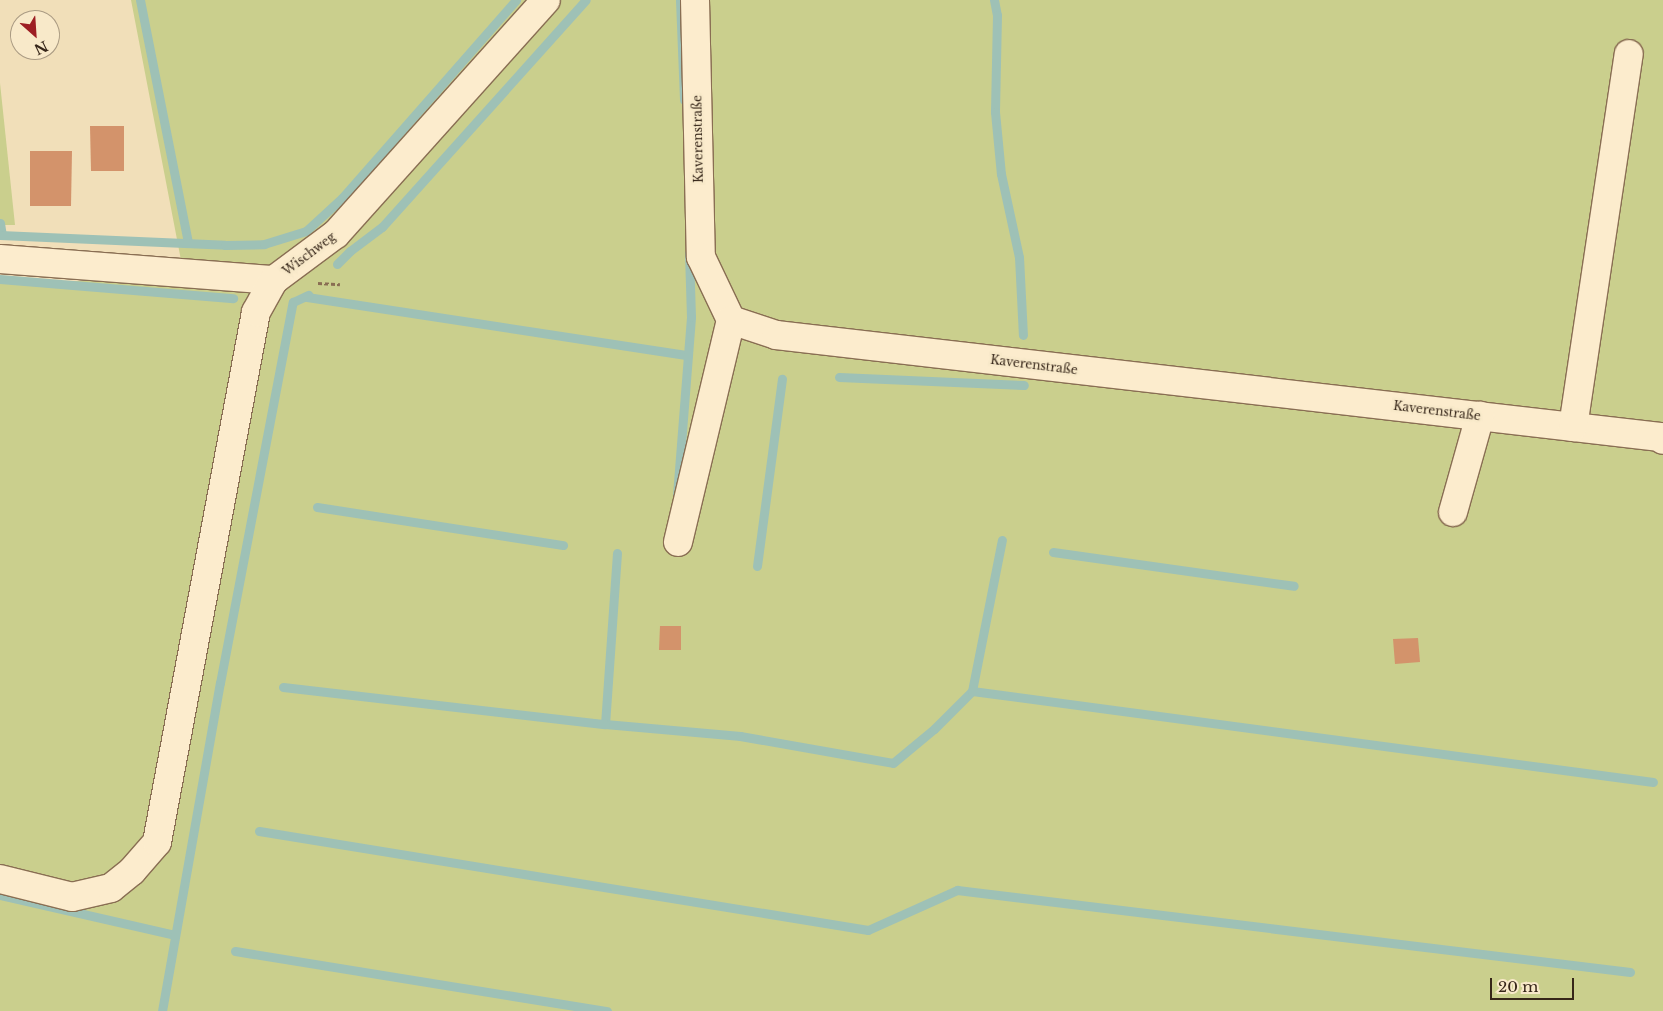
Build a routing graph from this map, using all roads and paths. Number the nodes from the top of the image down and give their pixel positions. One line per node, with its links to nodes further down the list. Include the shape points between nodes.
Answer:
1 (546, 0): 5 (lane, Wischweg, via 336,234)
2 (694, 0): 6 (lane, Kaverenstraße, via 701,257)
3 (1629, 54): 8 (lane)
4 (0, 259): 5 (lane, Wischweg)
5 (274, 280): 12 (lane, via 256,312 157,842 132,871 111,888 72,897)
6 (731, 320): 7 (lane, Kaverenstraße, via 776,335); 11 (lane)
7 (1480, 416): 8 (lane, Kaverenstraße); 10 (lane)
8 (1573, 427): 9 (lane, Kaverenstraße, via 1660,437)
9 (1663, 440)
10 (1453, 512)
11 (678, 542)
12 (0, 879)

